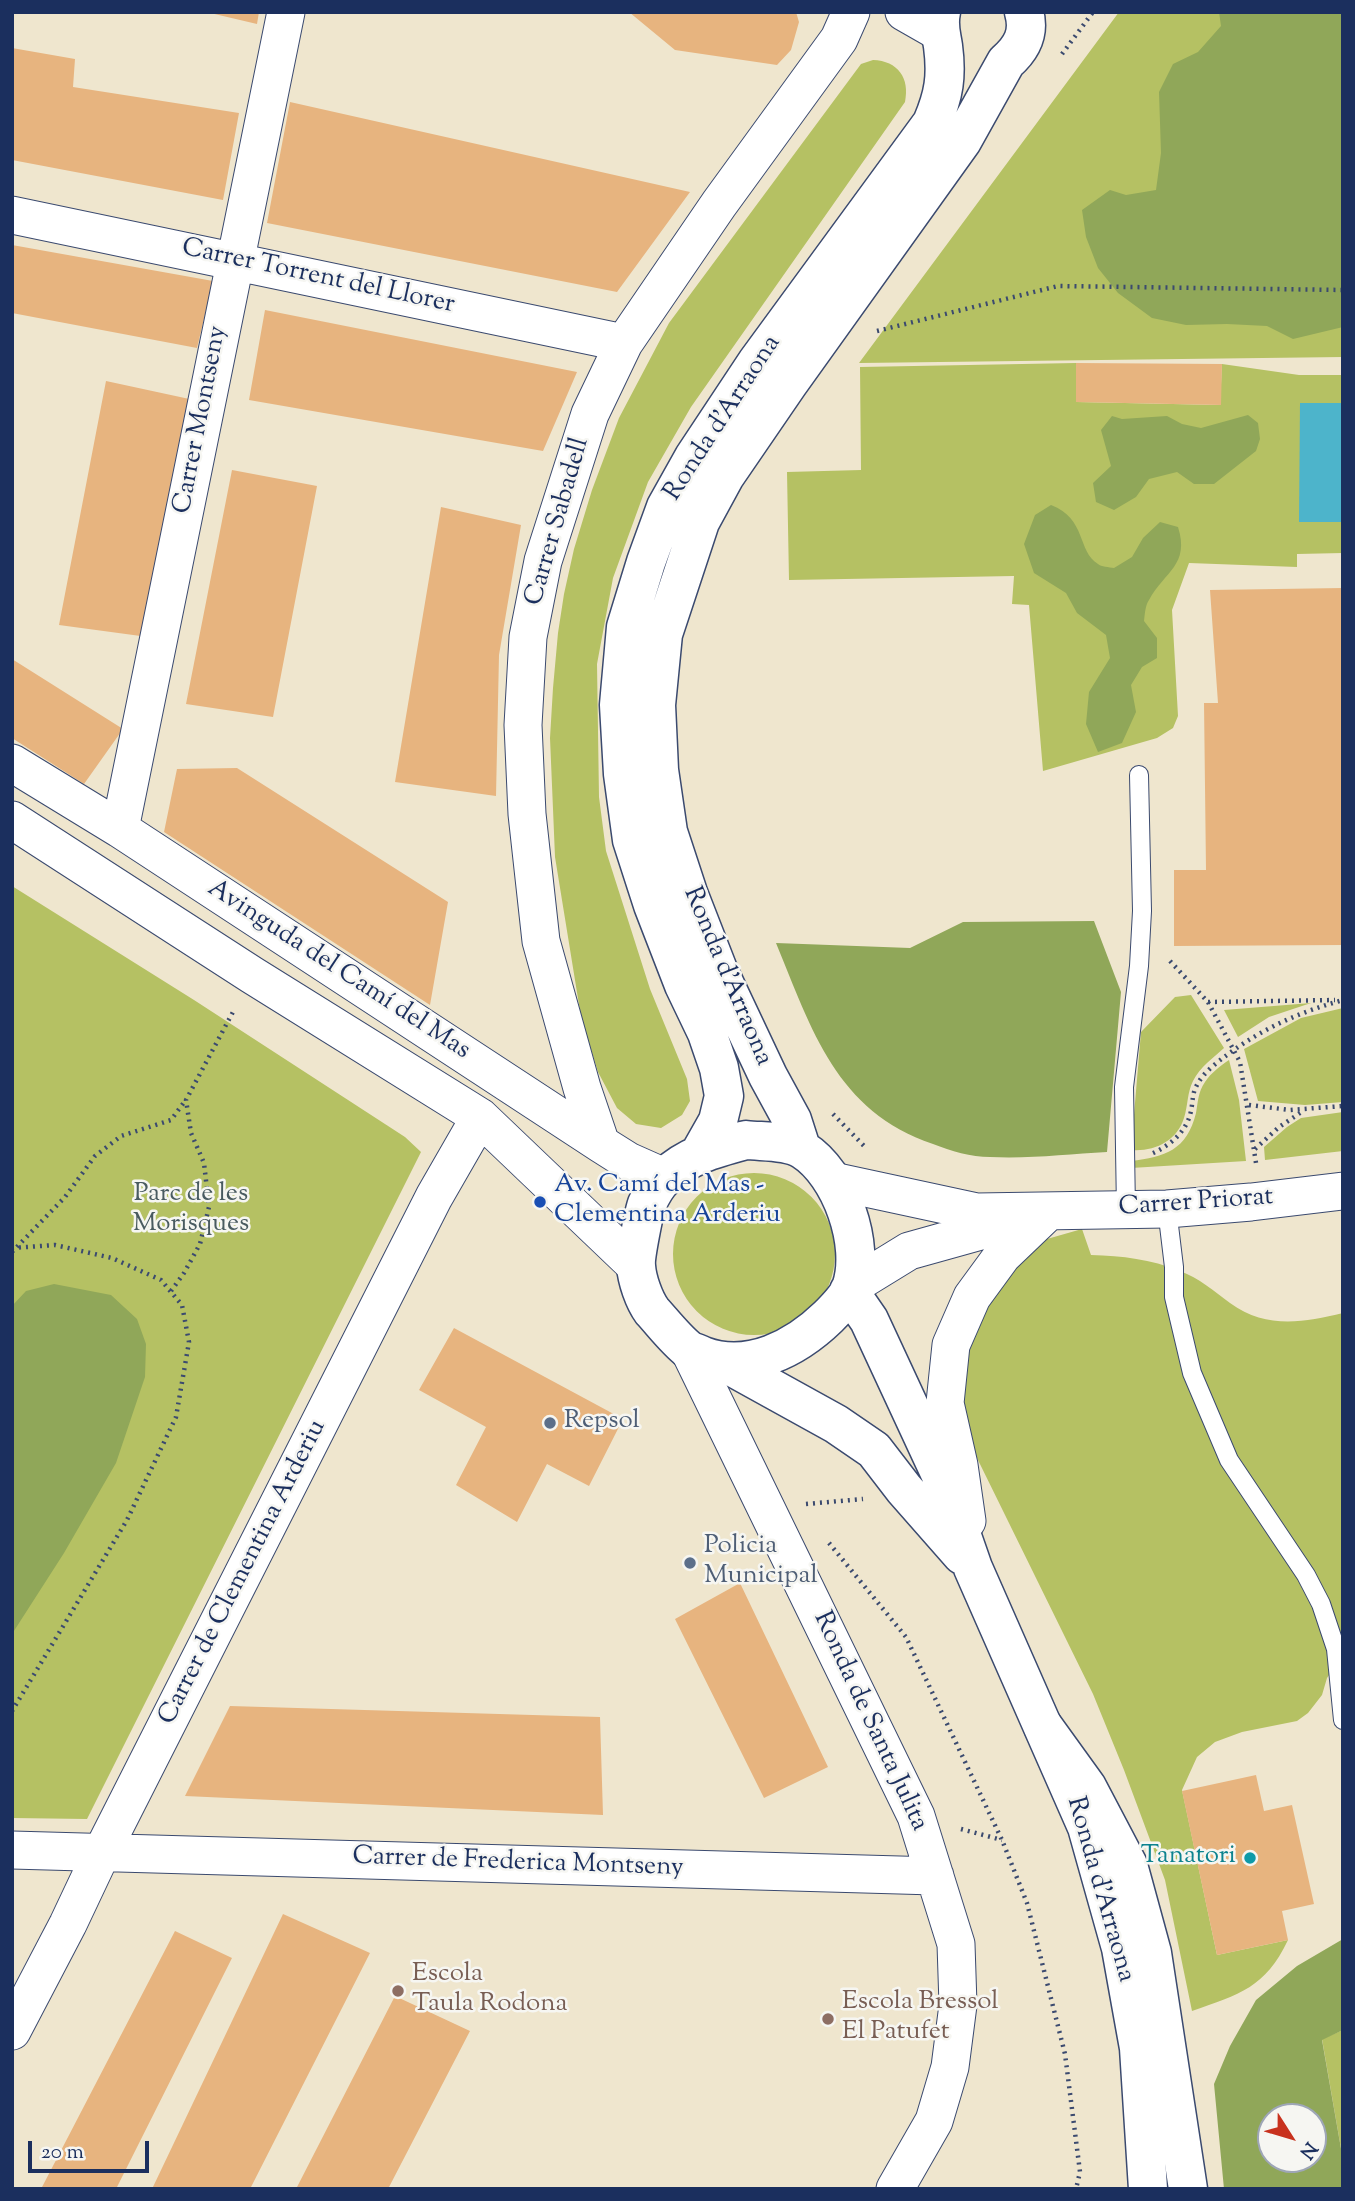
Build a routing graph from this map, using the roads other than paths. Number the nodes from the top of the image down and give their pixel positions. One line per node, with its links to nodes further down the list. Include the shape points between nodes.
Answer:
1 (286, 12): 8 (street, Carrer Montseny)
2 (851, 12): 9 (street, Carrer Sabadell, via 839,39)
3 (904, 12): 5 (street)
4 (1032, 17): 6 (main road, Ronda d'Arraona, via 1017,52)
5 (941, 29): 6 (main road, via 951,56 967,66 992,68); 17 (main road, Ronda d'Arraona, via 946,78 932,123 757,362 694,457 666,507 626,627 619,705 632,840 684,985 707,1033 724,1096 718,1121)
6 (1006, 62): 16 (main road, Ronda d'Arraona, via 955,152 725,477 700,522 663,634 656,705 668,832 718,970 792,1120)
7 (12, 215): 8 (street, Carrer Torrent del Llorer)
8 (235, 261): 9 (street, Carrer Torrent del Llorer); 13 (street, Carrer Montseny)
9 (624, 342): 15 (street, Carrer Sabadell, via 590,414 543,561 528,637 523,725 541,941)
10 (12, 763): 13 (street, Avinguda del Camí del Mas)
11 (1139, 775): 22 (lane, via 1142,929 1124,1087)
12 (12, 820): 14 (street, Avinguda del Camí del Mas)
13 (120, 829): 15 (street, Avinguda del Camí del Mas)
14 (480, 1116): 24 (street, Avinguda del Camí del Mas); 31 (street, Carrer de Clementina Arderiu, via 434,1197)
15 (601, 1144): 18 (street, Avinguda del Camí del Mas)
16 (801, 1148): 17 (main road, via 746,1140); 19 (main road)
17 (701, 1152): 18 (main road)
18 (664, 1177): 24 (main road, via 646,1205)
19 (833, 1181): 23 (street, Carrer Priorat, via 977,1212); 25 (main road, via 849,1216 855,1252)
20 (1343, 1191): 21 (street, Carrer Priorat)
21 (1167, 1209): 22 (street, Carrer Priorat); 28 (lane, via 1174,1297 1192,1373 1228,1460 1306,1574 1321,1604 1336,1649)
22 (1126, 1210): 23 (street, Carrer Priorat)
23 (1048, 1212): 25 (street, Carrer Priorat, via 909,1251); 27 (street, Ronda d'Arraona, via 1002,1256 972,1297 951,1345 945,1403)
24 (636, 1266): 26 (main road, via 650,1308)
25 (851, 1288): 26 (main road, via 811,1334 778,1352 752,1360); 27 (main road, Ronda d'Arraona, via 940,1473)
26 (706, 1356): 27 (main road, Ronda d'Arraona, via 835,1424 874,1450); 32 (street, Ronda de Santa Julita, via 916,1816)
27 (973, 1568): 29 (main road, Ronda d'Arraona)
28 (1343, 1720)
29 (1043, 1726): 35 (main road, Ronda d'Arraona, via 1087,1827 1121,1948 1139,2048); 36 (main road, via 1087,1787 1128,1865 1152,1953)
30 (12, 1850): 31 (street, Carrer de Frederica Montseny)
31 (102, 1852): 32 (street, Carrer de Frederica Montseny); 33 (street, Carrer de Clementina Arderiu)
32 (935, 1876): 34 (street, Ronda de Santa Julita, via 956,1944 958,2005 950,2067 934,2121)
33 (12, 2031)
34 (895, 2189)
35 (1149, 2189)
36 (1188, 2189)

